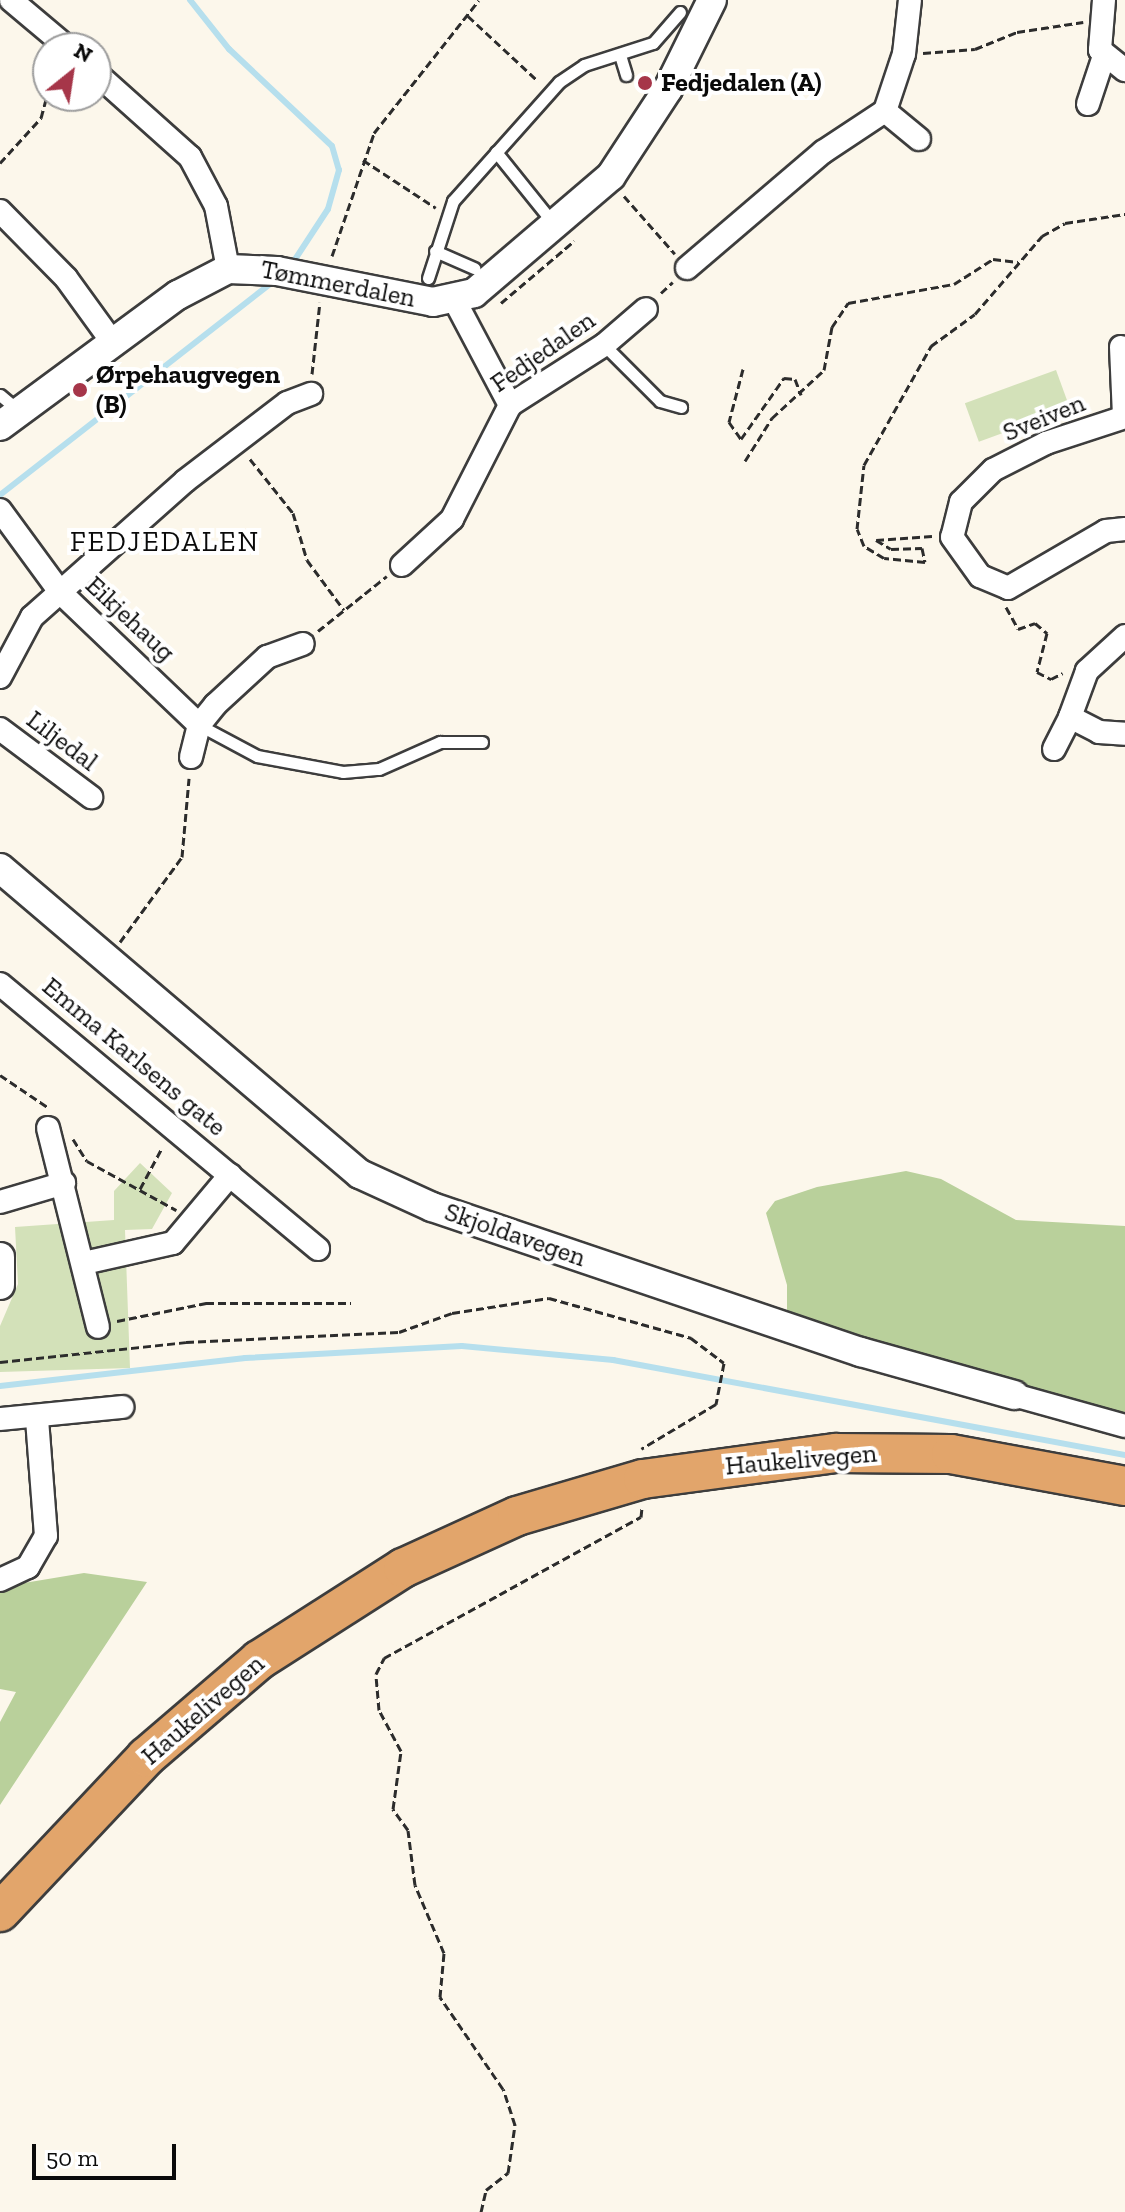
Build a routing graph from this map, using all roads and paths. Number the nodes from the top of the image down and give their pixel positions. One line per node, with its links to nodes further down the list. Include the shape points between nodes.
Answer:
1 (11, 0): 8 (street)
2 (479, 0): 7 (path)
3 (712, 0): 29 (street, via 682,65 611,176)
4 (910, 0): 9 (street)
5 (1102, 11): 9 (path, via 1017,32 975,49); 11 (street)
6 (680, 12): 10 (lane, Tømmerdalen, via 653,43)
7 (468, 16): 15 (path); 21 (path, via 395,102)
8 (49, 32)
9 (904, 54): 17 (street)
10 (620, 55): 13 (lane); 15 (lane, Tømmerdalen, via 575,69)
11 (1103, 59): 12 (street); 16 (street)
12 (1125, 70)
13 (626, 75)
14 (112, 87): 35 (street, via 190,157 216,206)
15 (552, 93): 20 (lane, Tømmerdalen)
16 (1088, 104)
17 (885, 111): 19 (street); 34 (street, via 823,152)
18 (43, 112): 22 (path)
19 (919, 139)
20 (496, 152): 28 (lane, Tømmerdalen); 29 (lane)
21 (363, 160): 28 (path); 31 (path)
22 (0, 163)
23 (629, 185): 24 (path)
24 (622, 193): 25 (path); 34 (path)
25 (611, 204)
26 (0, 211): 42 (street, via 66,278)
27 (1125, 214): 32 (path, via 1056,227)
28 (446, 215): 30 (lane, Tømmerdalen)
29 (567, 231): 41 (street, via 493,280); 41 (path, via 515,296)
30 (435, 251): 33 (lane, Tømmerdalen); 36 (lane, Tømmerdalen)
31 (331, 260)
32 (1018, 262): 47 (path, via 993,259 954,284 854,299 832,327 824,370); 56 (path, via 975,314 934,342 859,487 860,540 884,558 925,562 929,555 882,546 881,536)
33 (474, 268)
34 (687, 268): 40 (path)
35 (228, 269): 41 (street, Tømmerdalen); 42 (street, Tømmerdalen)
36 (428, 278)
37 (306, 297): 38 (path)
38 (320, 300): 39 (path); 46 (path)
39 (334, 303)
40 (646, 309): 43 (street, Fedjedalen)
41 (459, 312): 48 (street)
42 (113, 343): 50 (street, Tømmerdalen)
43 (604, 345): 48 (street, Fedjedalen); 49 (lane, via 660,401)
44 (1121, 347): 51 (street, Sveiven)
45 (743, 369): 47 (path, via 729,422 741,439 784,378 795,379)
46 (311, 394): 52 (street)
47 (801, 395): 53 (path, via 772,418)
48 (510, 405): 57 (street, Fedjedalen, via 452,519)
49 (681, 407)
50 (7, 411)
51 (1124, 417): 56 (street, Sveiven, via 1034,447 993,470 961,502)
52 (235, 441): 59 (street); 60 (path, via 293,513 307,560)
53 (745, 461)
54 (0, 510): 59 (street, Eikjehaug)
55 (1125, 529): 58 (street, via 1073,548 1024,583)
56 (952, 537): 58 (street, via 963,560)
57 (402, 565): 60 (path)
58 (1001, 586): 63 (path, via 1014,626 1040,624 1047,633 1036,659 1041,676 1051,679 1075,665)
59 (60, 592): 64 (street, via 32,617); 66 (street, Eikjehaug)
60 (344, 610): 62 (path)
61 (1125, 636): 63 (street)
62 (303, 644): 66 (street, via 267,657)
63 (1087, 671): 65 (street)
64 (0, 677)
65 (1070, 717): 68 (street, via 1099,732); 70 (street)
66 (199, 725): 69 (lane, via 257,756 343,772 379,769 440,742); 71 (street)
67 (0, 729): 72 (street, Liljedal)
68 (1125, 734)
69 (482, 742)
70 (1054, 749)
71 (191, 757): 75 (path, via 182,857)
72 (91, 797)
73 (5, 882): 95 (street, Skjoldavegen, via 365,1176 432,1207 861,1352)
74 (108, 934): 75 (path)
75 (118, 945): 76 (path)
76 (129, 955)
77 (0, 984): 80 (street, Emma Karlsens gate)
78 (0, 1075): 79 (path)
79 (15, 1084)
80 (173, 1127): 82 (street, Emma Karlsens gate); 85 (path)
81 (48, 1128): 84 (street)
82 (230, 1175): 88 (street, Emma Karlsens gate); 90 (street, Emma Karlsens gate, via 173,1243)
83 (124, 1180): 85 (path)
84 (64, 1183): 86 (street); 90 (street)
85 (140, 1189): 87 (path)
86 (0, 1202)
87 (166, 1204)
88 (318, 1249)
89 (0, 1257): 91 (street)
90 (84, 1263): 93 (street)
91 (0, 1285)
92 (351, 1303): 93 (path, via 206,1303)
93 (98, 1327)
94 (0, 1362): 100 (path, via 186,1342 399,1332 452,1313 538,1298 691,1338 719,1357 726,1379 716,1404 652,1439)
95 (1014, 1395): 99 (street, Skjoldavegen)
96 (122, 1407): 98 (street)
97 (0, 1419): 98 (street)
98 (37, 1419): 105 (street, via 46,1536 28,1567)
99 (1125, 1426)
100 (636, 1460)
101 (1125, 1486): 104 (highway, Haukelivegen, via 951,1454 836,1453 643,1479 517,1516)
102 (1125, 1503): 104 (highway, Haukelivegen, via 963,1480 794,1479 646,1495)
103 (642, 1507): 107 (path, via 641,1517 384,1658 376,1674 379,1710 401,1751 393,1809 408,1830 415,1885 444,1953 440,1997 503,2089 515,2125 508,2173 486,2190)
104 (485, 1535): 106 (highway, Haukelivegen, via 403,1568 259,1660 146,1757)
105 (0, 1580)
106 (0, 1912)
107 (481, 2212)

